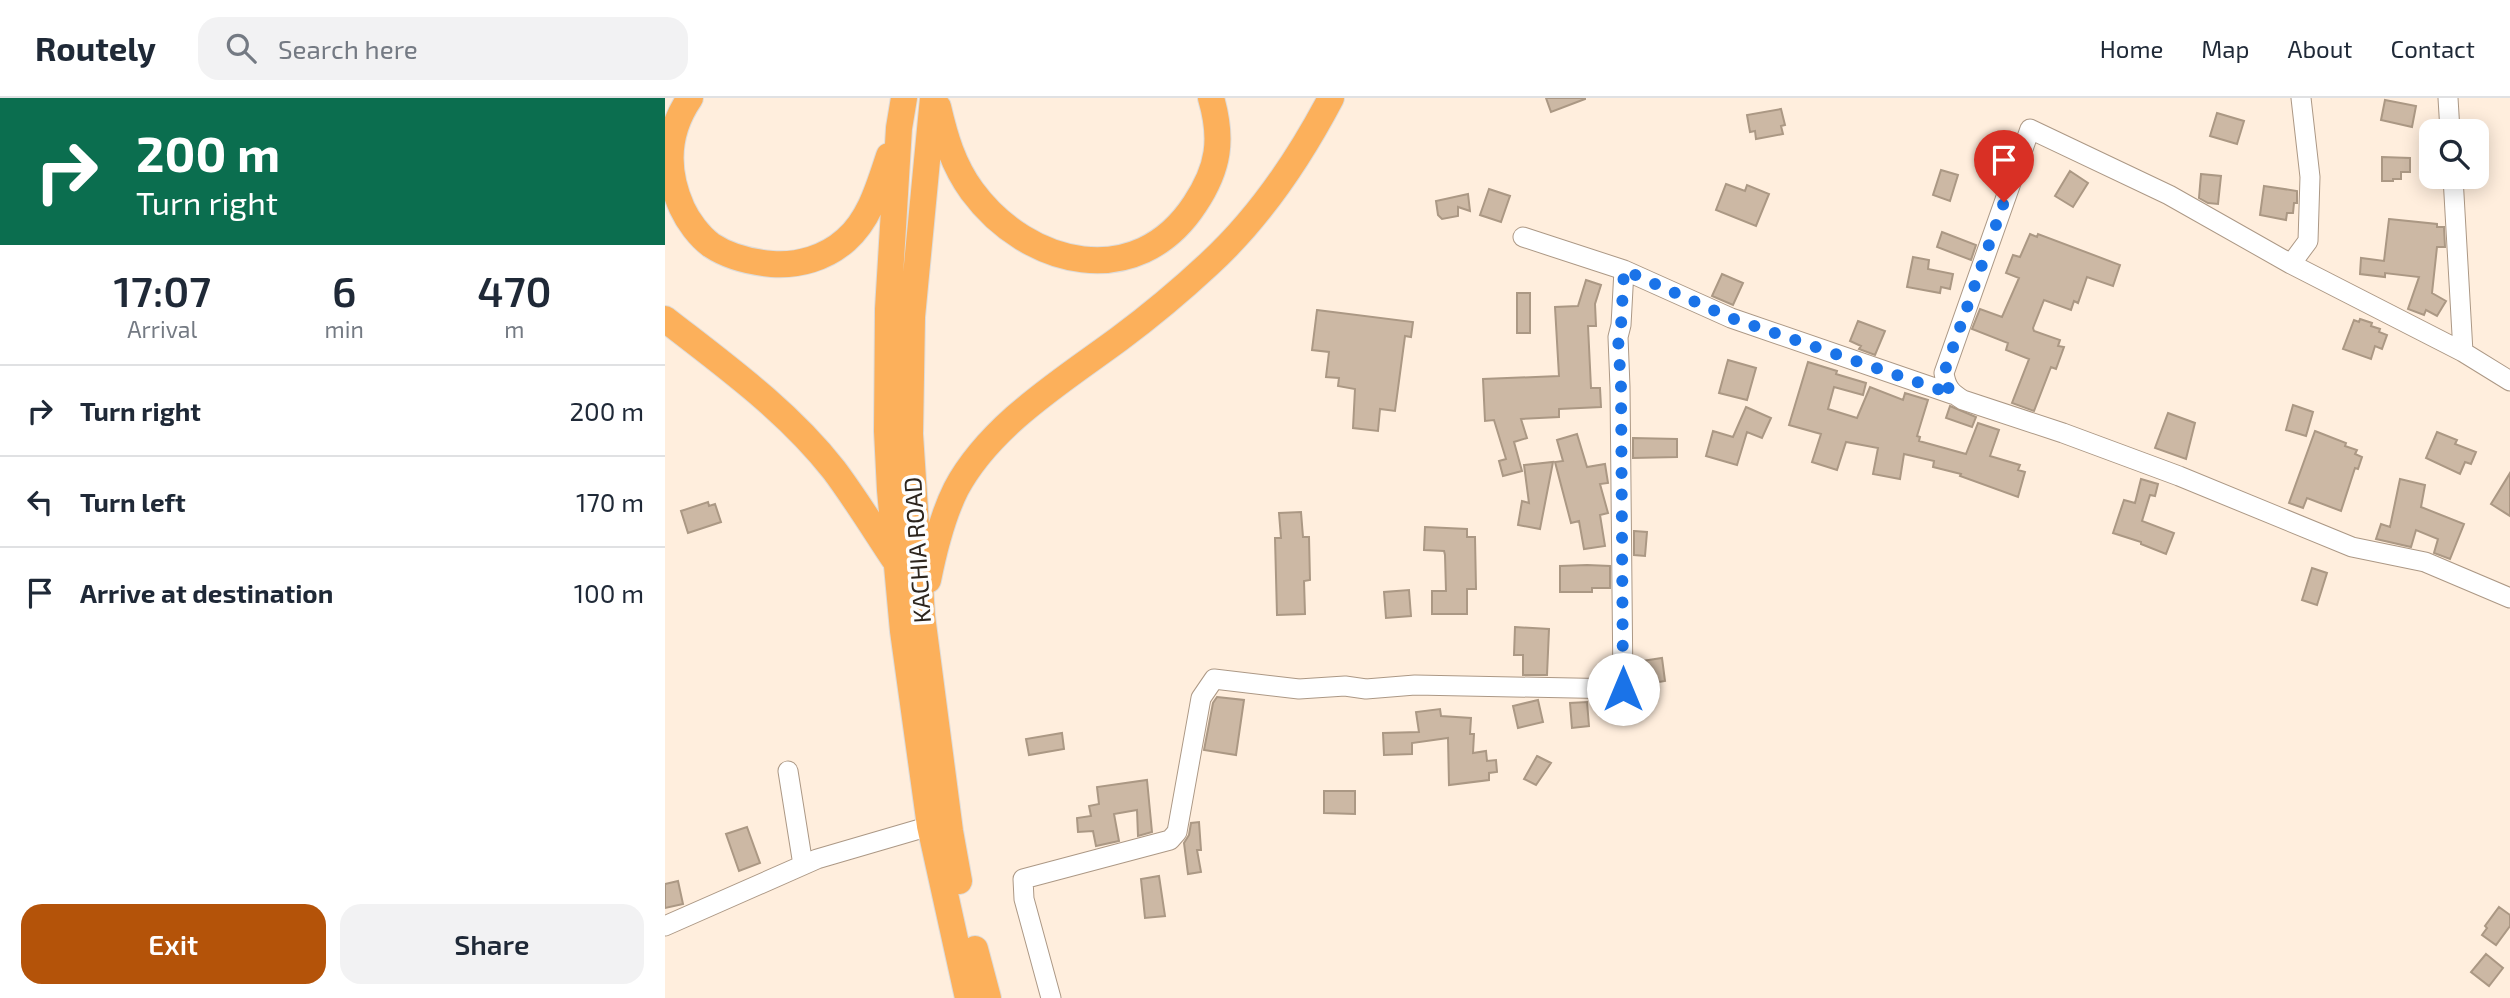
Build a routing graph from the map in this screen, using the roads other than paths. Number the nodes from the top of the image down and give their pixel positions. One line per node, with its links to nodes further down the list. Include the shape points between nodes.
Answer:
1 (690, 98): 9 (highway, via 672,131 668,155 677,198 688,222 710,244 736,258 759,262 805,262 846,241 875,196)
2 (904, 98): 9 (highway)
3 (934, 98): 4 (highway, via 956,166 991,212 1035,246 1090,260 1147,250 1187,217 1213,171 1219,143); 20 (highway, KACHIA ROAD, via 912,317 910,434)
4 (1211, 98)
5 (1331, 98): 20 (highway, via 1284,176 1211,263 1011,422 974,462 956,490 935,548)
6 (2301, 98): 12 (street, via 2310,177 2308,241)
7 (2448, 98): 8 (street)
8 (2449, 119)
9 (899, 128): 18 (highway, KACHIA ROAD, via 887,354)
10 (2453, 189): 15 (street)
11 (1523, 237): 13 (street)
12 (2291, 264): 15 (street); 17 (street, via 2169,195 2030,129 1944,373)
13 (1624, 270): 17 (street, via 1731,318); 27 (street, via 1618,337 1623,689 1415,685 1299,689 1214,679 1201,698 1177,832 1170,840 1023,879 1024,899)
14 (665, 319): 18 (highway, via 791,423 833,468)
15 (2463, 352): 16 (street)
16 (2510, 381)
17 (1952, 394): 19 (street, via 2179,476 2352,547 2425,562)
18 (895, 561): 20 (highway, KACHIA ROAD)
19 (2510, 598)
20 (916, 626): 22 (highway, KACHIA ROAD); 26 (highway, KACHIA ROAD, via 964,905)
21 (788, 771): 23 (street)
22 (930, 826): 23 (street); 25 (highway, KACHIA ROAD)
23 (803, 866): 24 (street)
24 (665, 926)
25 (968, 998)
26 (988, 998)
27 (1051, 998)

